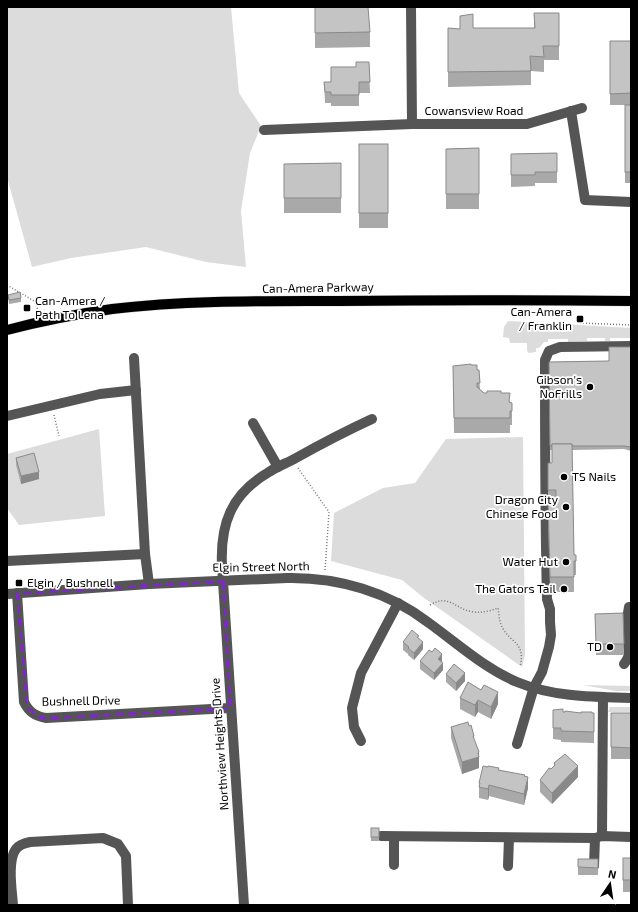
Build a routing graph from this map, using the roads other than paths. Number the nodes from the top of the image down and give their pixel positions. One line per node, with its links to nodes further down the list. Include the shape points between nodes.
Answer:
1 (411, 7): 4 (street, Cowansview Road)
2 (582, 108): 3 (street, Cowansview Road)
3 (571, 111): 4 (street, Cowansview Road, via 527,124); 6 (street, via 585,200)
4 (412, 124): 5 (street, Cowansview Road)
5 (264, 130)
6 (631, 202)
7 (631, 301): 8 (main road, Can-Amera Parkway, via 192,304 112,309)
8 (7, 330)
9 (631, 346): 24 (street, via 560,347 549,351 545,360 545,533 551,635 542,672)
10 (134, 358): 11 (street)
11 (136, 390): 12 (street, via 100,394); 16 (street)
12 (7, 416)
13 (372, 419): 15 (street, Northview Heights Drive)
14 (253, 423): 15 (street)
15 (278, 467): 18 (street, Northview Heights Drive, via 256,481 241,495 228,515 222,539)
16 (145, 554): 17 (street); 19 (street)
17 (7, 561)
18 (223, 581): 19 (street, Elgin Street North); 21 (street, Elgin Street North, via 300,578 324,580 366,589); 27 (street, Northview Heights Drive)
19 (149, 584): 20 (street, Elgin Street North)
20 (12, 593): 27 (street, Bushnell Drive, via 24,702 38,717)
21 (398, 603): 24 (street, Elgin Street North, via 492,669); 28 (street, via 361,673 352,708 354,727)
22 (629, 607): 23 (street, via 627,641 630,651)
23 (624, 664)
24 (534, 687): 25 (street, Elgin Street North, via 565,695); 29 (street)
25 (603, 697): 26 (street, Elgin Street North); 32 (street)
26 (631, 698)
27 (230, 708): 40 (street, Northview Heights Drive)
28 (361, 741)
29 (517, 744)
30 (382, 836): 31 (street)
31 (394, 837): 34 (street); 35 (street)
32 (598, 837): 33 (street); 34 (street); 37 (street)
33 (631, 837)
34 (509, 838): 36 (street)
35 (394, 865)
36 (508, 866)
37 (594, 866)
38 (13, 905): 39 (street, via 12,856 22,844 103,838 118,844 126,856)
39 (128, 905)
40 (244, 905)

